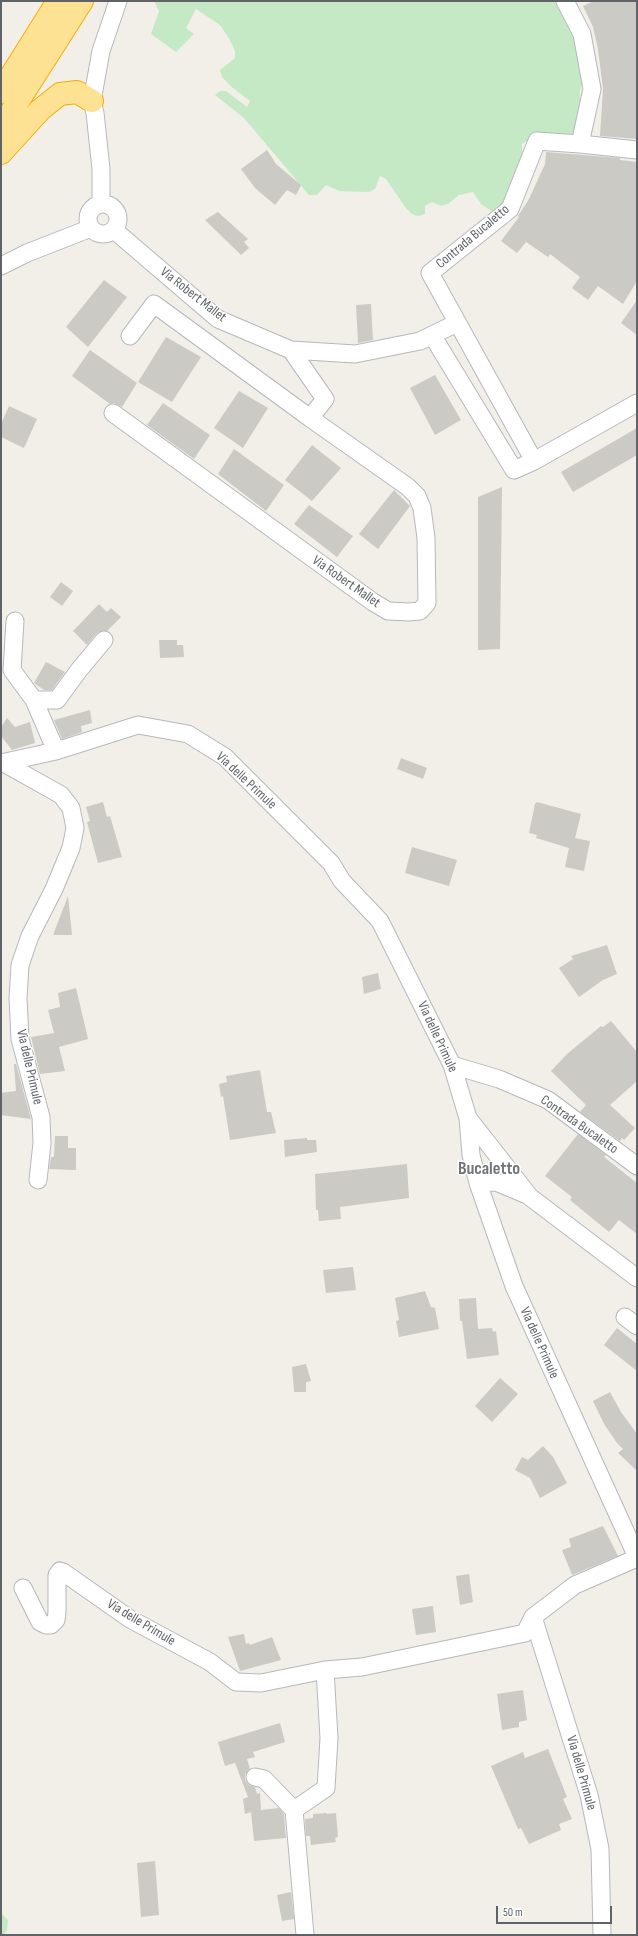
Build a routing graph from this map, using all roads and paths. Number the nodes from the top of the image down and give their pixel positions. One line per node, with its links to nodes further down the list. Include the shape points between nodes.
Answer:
1 (58, 1): 5 (highway)
2 (82, 1): 7 (highway)
3 (118, 1): 6 (street, via 102,51)
4 (565, 1): 8 (street, via 582,34 592,89)
5 (1, 92)
6 (92, 101): 10 (highway, via 77,92 60,94 40,110); 11 (street, via 101,169)
7 (1, 128)
8 (580, 144): 9 (street, Contrada Bucaletto); 15 (street, Contrada Bucaletto, via 537,141 510,209 430,273)
9 (637, 150)
10 (1, 153)
11 (101, 204): 12 (street, via 89,213); 13 (street, via 110,206 117,212 118,221)
12 (91, 228): 13 (street, via 99,234); 14 (street)
13 (114, 230): 18 (street, Via Robert Mallet, via 218,319)
14 (1, 266)
15 (457, 323): 17 (street); 22 (street, Contrada Bucaletto)
16 (130, 336): 21 (street, Via Robert Mallet, via 154,304)
17 (432, 336): 18 (street, via 420,341 355,354); 22 (street, via 514,470)
18 (291, 350): 21 (street, via 325,399)
19 (637, 403): 22 (street)
20 (113, 413): 21 (street, Via Robert Mallet, via 373,602 388,611 420,611 427,603 426,545 422,508 417,496)
21 (310, 418)
22 (534, 460)
23 (15, 621): 25 (street, via 12,670)
24 (104, 640): 25 (street, via 57,700)
25 (34, 700): 26 (street)
26 (56, 751): 27 (street, Via delle Primule); 28 (street, Via delle Primule, via 138,725 188,734 225,757 331,864 342,881 380,921)
27 (2, 763): 31 (street, Via delle Primule, via 60,795 71,808 75,828 54,889 30,936 20,965 20,1039 40,1117 42,1143)
28 (452, 1065): 29 (street, Via delle Primule); 30 (street, Contrada Bucaletto, via 499,1079 548,1100)
29 (468, 1118): 32 (street, Via delle Primule, via 471,1155); 33 (street)
30 (637, 1166)
31 (38, 1180)
32 (478, 1184): 33 (street, via 496,1182); 35 (street, Via delle Primule, via 514,1286)
33 (530, 1197): 34 (street)
34 (637, 1278)
35 (637, 1558): 37 (street, Via delle Primule, via 575,1585)
36 (23, 1588): 38 (street, Via delle Primule, via 40,1622 51,1625 56,1620 58,1612 57,1575 60,1571 63,1572 130,1620 210,1662 236,1682 261,1683)
37 (533, 1617): 38 (street, Via delle Primule, via 525,1633 362,1667); 42 (street, Via delle Primule, via 590,1795 600,1849)
38 (325, 1670): 40 (street, via 329,1738 326,1788)
39 (255, 1776): 40 (street, via 264,1779)
40 (294, 1810): 41 (street)
41 (305, 1935)
42 (602, 1935)

